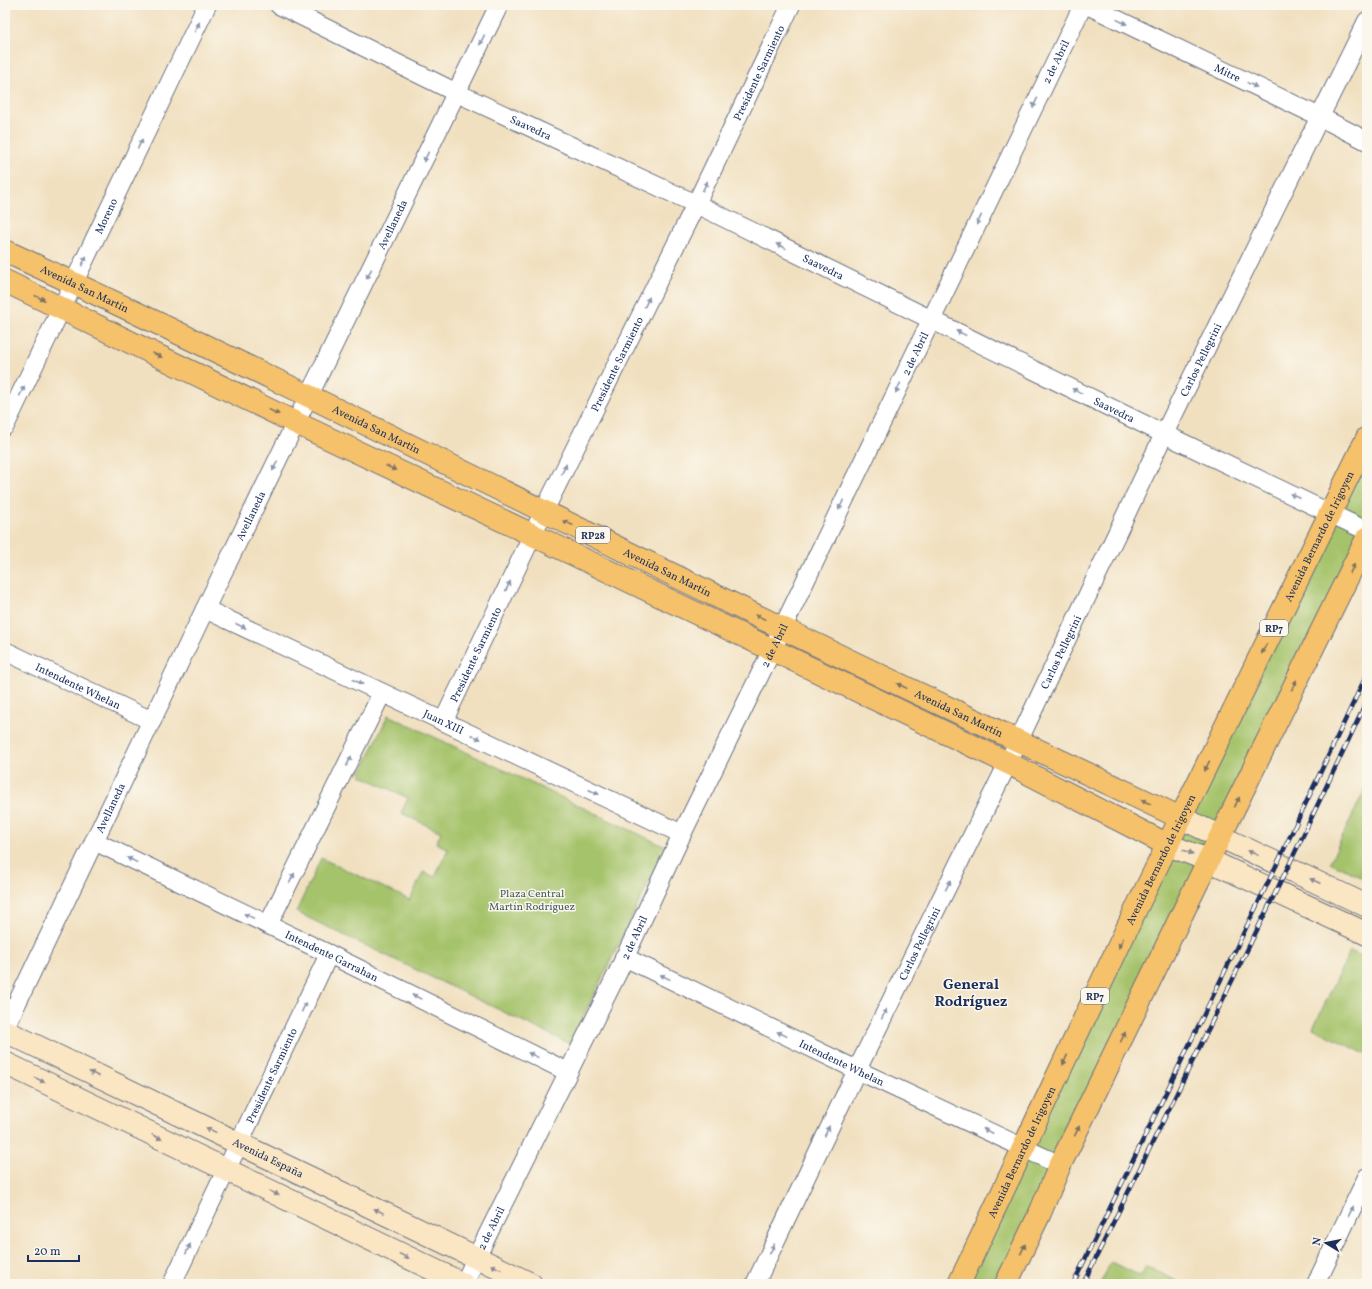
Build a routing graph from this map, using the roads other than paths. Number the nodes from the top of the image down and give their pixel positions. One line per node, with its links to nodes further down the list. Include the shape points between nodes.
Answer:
1 (207, 5): 14 (street, Moreno, one-way to 1)
2 (279, 5): 8 (street, Saavedra)
3 (499, 5): 8 (street, Avellaneda, one-way to 8)
4 (791, 5): 11 (street, Presidente Sarmiento, one-way to 4)
5 (1083, 5): 16 (street, 2 de Abril, one-way to 16)
6 (1087, 5): 9 (street, Mitre, one-way to 9)
7 (1367, 21): 9 (street, Carlos Pellegrini)
8 (457, 93): 11 (street, Saavedra); 17 (street, Avellaneda, one-way to 17)
9 (1320, 117): 10 (street, Mitre); 20 (street, Carlos Pellegrini)
10 (1367, 141)
11 (696, 204): 16 (street, Saavedra, one-way to 11); 22 (street, Presidente Sarmiento, one-way to 11)
12 (5, 251): 14 (main road, Avenida San Martín / RP28)
13 (5, 281): 15 (main road, RP28, one-way to 15)
14 (74, 283): 15 (street, Moreno); 17 (main road, Avenida San Martín / RP28)
15 (62, 308): 18 (main road, RP28, one-way to 18); 19 (street, Moreno, one-way to 15)
16 (931, 319): 20 (street, Saavedra, one-way to 16); 28 (street, 2 de Abril, one-way to 28)
17 (310, 397): 18 (street, Avellaneda); 22 (main road, Avenida San Martín / RP28)
18 (296, 423): 25 (main road, RP28, one-way to 25); 27 (street, Avellaneda, one-way to 27)
19 (5, 426)
20 (1164, 434): 23 (street, Saavedra, one-way to 20); 34 (street, Carlos Pellegrini)
21 (1367, 438): 23 (main road, Avenida Bernardo de Irigoyen / RP7)
22 (544, 511): 25 (street, Presidente Sarmiento); 28 (main road, Avenida San Martín / RP28, one-way to 22)
23 (1330, 513): 24 (street, Saavedra); 36 (main road, Avenida Bernardo de Irigoyen / RP7, one-way to 36)
24 (1367, 531)
25 (533, 534): 29 (main road, RP28); 33 (street, Presidente Sarmiento, one-way to 25)
26 (1367, 538): 38 (main road, one-way to 26)
27 (206, 610): 31 (street, Juan XIII, one-way to 31); 32 (street, Avellaneda)
28 (782, 628): 29 (street, 2 de Abril); 34 (main road, Avenida San Martín / RP28, one-way to 28)
29 (772, 650): 35 (main road, RP28); 37 (street, 2 de Abril)
30 (5, 651): 32 (street, Intendente Whelan)
31 (382, 693): 33 (street, Juan XIII); 43 (street, one-way to 31)
32 (152, 721): 39 (street, Avellaneda)
33 (443, 722): 37 (street, Juan XIII, one-way to 37)
34 (1018, 742): 35 (street, Carlos Pellegrini); 36 (main road, Avenida San Martín / RP28, one-way to 34)
35 (1008, 763): 40 (main road, RP28); 50 (street, Carlos Pellegrini, one-way to 35)
36 (1181, 818): 38 (main road, Avenida San Martín / RP28); 40 (main road, Avenida Bernardo de Irigoyen / RP7)
37 (682, 834): 46 (street, 2 de Abril)
38 (1219, 837): 41 (main road); 42 (main road, Avenida San Martín / RP28, one-way to 38)
39 (94, 842): 43 (street, Intendente Garrahan, one-way to 39); 47 (street, Avellaneda)
40 (1168, 845): 41 (main road, RP28, one-way to 41); 53 (main road, Avenida Bernardo de Irigoyen / RP7, one-way to 53)
41 (1208, 860): 44 (main road, RP28); 54 (main road, one-way to 41)
42 (1367, 906)
43 (268, 926): 45 (street, Intendente Garrahan)
44 (1367, 934)
45 (329, 954): 51 (street, Intendente Garrahan, one-way to 45); 52 (street, Presidente Sarmiento, one-way to 45)
46 (624, 957): 50 (street, Intendente Whelan, one-way to 46); 51 (street, 2 de Abril)
47 (5, 1028)
48 (5, 1031): 52 (main road, Avenida España, one-way to 48)
49 (5, 1063): 55 (main road, one-way to 55)
50 (857, 1070): 53 (street, Intendente Whelan, one-way to 50); 61 (street, Carlos Pellegrini, one-way to 50)
51 (568, 1072): 57 (street, 2 de Abril)
52 (239, 1143): 55 (street, Presidente Sarmiento); 57 (main road, Avenida España, one-way to 52)
53 (1024, 1148): 54 (street, Intendente Whelan); 62 (main road, Avenida Bernardo de Irigoyen / RP7)
54 (1060, 1165): 63 (main road, one-way to 54)
55 (226, 1170): 58 (street, Presidente Sarmiento, one-way to 55); 59 (main road, one-way to 59)
56 (1367, 1177): 64 (street, one-way to 56)
57 (476, 1258): 59 (street, 2 de Abril); 60 (main road, Avenida España, one-way to 57)
58 (172, 1284)
59 (463, 1284)
60 (531, 1284)
61 (755, 1284)
62 (959, 1284)
63 (1006, 1284)
64 (1316, 1284)

